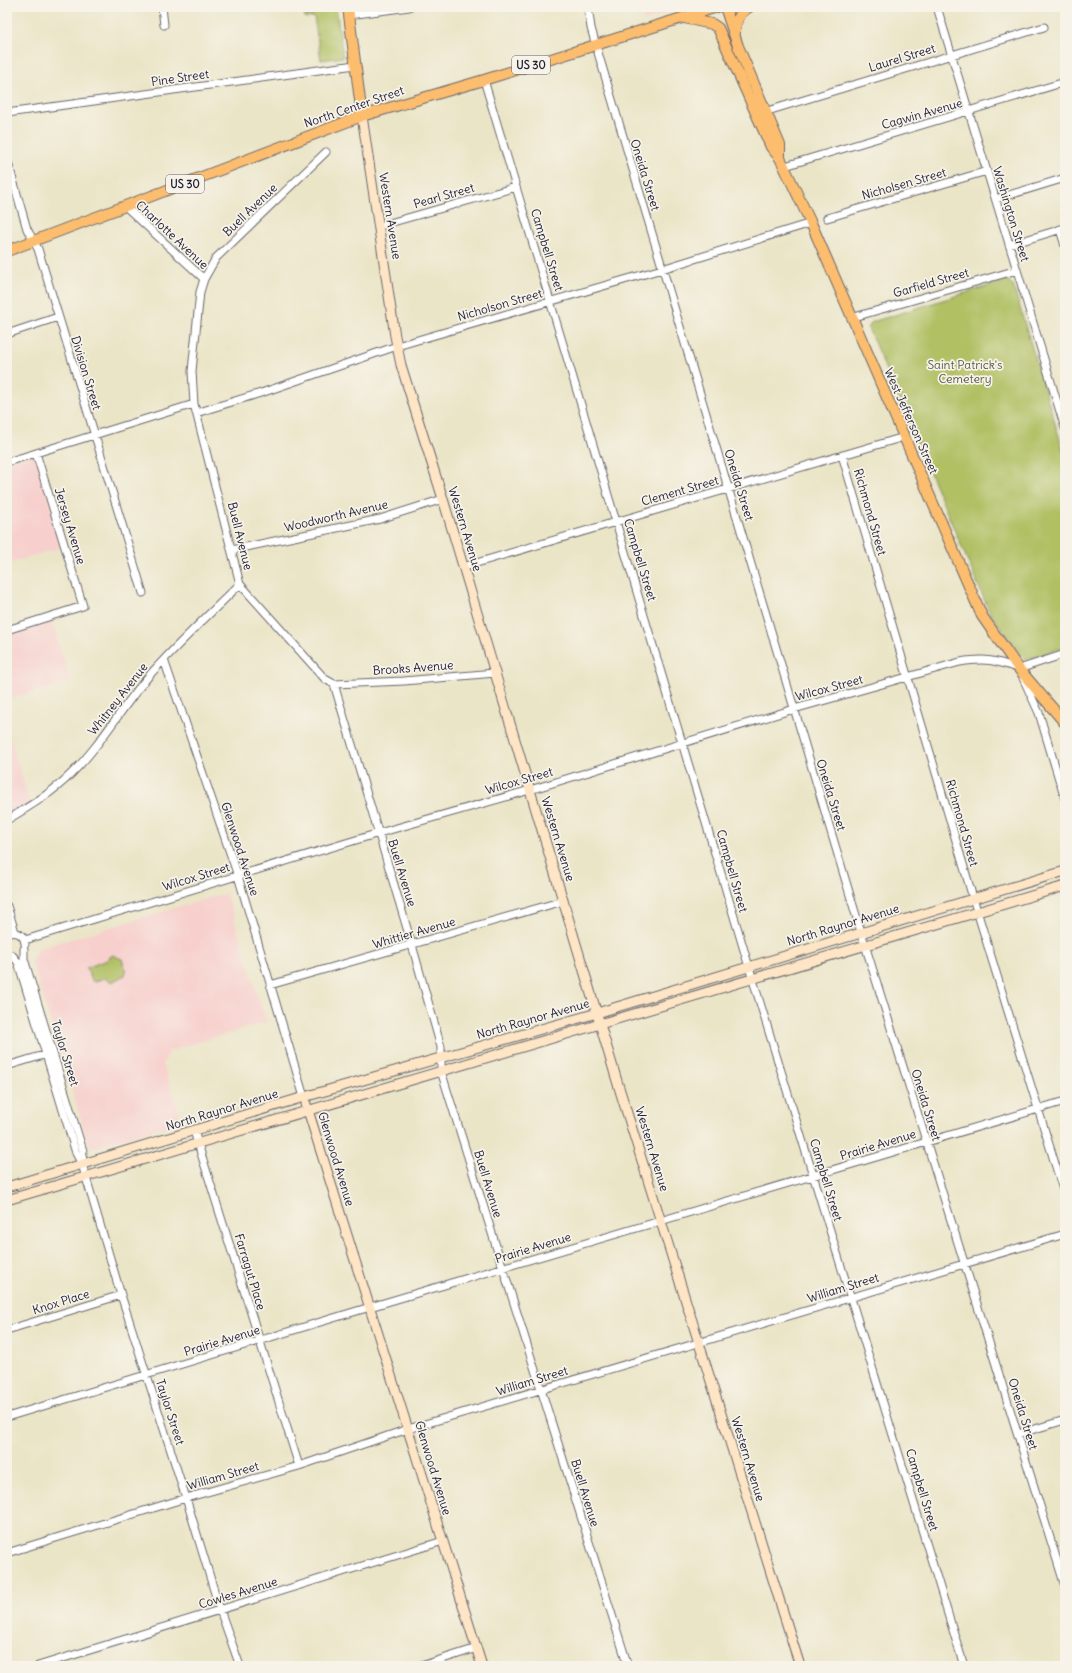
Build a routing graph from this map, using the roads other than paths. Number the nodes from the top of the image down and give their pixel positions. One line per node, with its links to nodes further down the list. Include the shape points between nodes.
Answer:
1 (162, 7): 11 (street)
2 (410, 7): 9 (street)
3 (588, 7): 14 (street, Oneida Street)
4 (702, 7): 10 (main road)
5 (716, 7): 10 (main road, North Center Street / US 30)
6 (725, 7): 13 (main road)
7 (749, 7): 13 (main road, via 739,15)
8 (937, 7): 15 (street, Washington Street)
9 (348, 11): 16 (main road, Western Avenue)
10 (684, 18): 14 (main road, North Center Street / US 30); 21 (main road, via 712,24 718,28)
11 (164, 25)
12 (1044, 27): 15 (street, Laurel Street)
13 (734, 37): 21 (main road)
14 (595, 45): 17 (main road, North Center Street / US 30); 41 (street, Oneida Street)
15 (952, 55): 21 (street, Laurel Street); 22 (street, Washington Street)
16 (355, 65): 19 (main road, Western Avenue); 23 (street, Pine Street)
17 (484, 80): 20 (main road, North Center Street / US 30); 30 (street, Campbell Street)
18 (1065, 82): 22 (street, Cagwin Avenue)
19 (360, 97): 20 (main road, via 368,106); 24 (main road, Western Avenue)
20 (378, 111): 24 (main road, North Center Street / US 30)
21 (761, 112): 27 (main road, West Jefferson Street, via 771,147)
22 (969, 112): 27 (street, Cagwin Avenue); 28 (street, Washington Street)
23 (7, 113)
24 (362, 116): 32 (main road, North Center Street / US 30); 35 (main road, Western Avenue)
25 (326, 152): 43 (street, Buell Avenue, via 216,258)
26 (7, 160): 37 (street, Division Street, via 26,229)
27 (782, 162): 34 (main road, West Jefferson Street)
28 (987, 171): 31 (street, Washington Street); 33 (street, Nicholsen Street)
29 (1065, 178): 31 (street)
30 (516, 187): 35 (street, Pearl Street); 44 (street, Campbell Street)
31 (996, 199): 38 (street, Washington Street)
32 (126, 207): 37 (main road, North Center Street / US 30); 43 (street, Charlotte Avenue)
33 (827, 218)
34 (811, 223): 41 (street, Nicholson Street); 46 (main road, West Jefferson Street)
35 (379, 226): 48 (main road, Western Avenue)
36 (1063, 228): 38 (street); 39 (street)
37 (34, 241): 40 (main road, North Center Street / US 30); 45 (street, Division Street)
38 (1009, 245): 42 (street, Washington Street)
39 (1065, 246)
40 (7, 251)
41 (662, 269): 44 (street, Nicholson Street); 57 (street, Oneida Street)
42 (1017, 270): 46 (street, Garfield Street); 51 (street, Washington Street)
43 (204, 279): 49 (street, Buell Avenue, via 200,292 192,371)
44 (551, 302): 48 (street, Nicholson Street); 59 (street, Campbell Street)
45 (58, 317): 47 (street); 52 (street, Division Street)
46 (851, 318): 53 (main road, West Jefferson Street)
47 (7, 334)
48 (397, 346): 50 (street, Nicholson Street); 58 (main road, Western Avenue)
49 (194, 404): 50 (street, Buell Avenue); 52 (street)
50 (196, 413): 60 (street, Buell Avenue)
51 (1065, 428)
52 (94, 435): 54 (street); 63 (street, Division Street)
53 (904, 437): 55 (street, Clement Street); 67 (main road, West Jefferson Street, via 982,616)
54 (36, 453): 56 (street); 64 (street, Jersey Avenue, via 83,606)
55 (842, 455): 57 (street, Clement Street); 69 (street, Richmond Street)
56 (7, 462)
57 (729, 488): 59 (street, Clement Street); 71 (street, Oneida Street)
58 (443, 500): 60 (street, Woodworth Avenue, via 380,519); 61 (main road, Western Avenue)
59 (617, 521): 61 (street, Clement Street); 73 (street, Campbell Street)
60 (232, 550): 62 (street, Buell Avenue)
61 (463, 567): 68 (main road, Western Avenue)
62 (240, 584): 66 (street, Whitney Avenue); 70 (street, Buell Avenue, via 325,679)
63 (143, 593)
64 (7, 630)
65 (1065, 654): 67 (street)
66 (164, 660): 76 (street, Whitney Avenue, via 73,773 43,798); 79 (street, Glenwood Avenue)
67 (1019, 669): 69 (street, Wilcox Street, via 994,660 976,659); 72 (main road, West Jefferson Street); 75 (street, via 1039,713)
68 (495, 673): 70 (street, Brooks Avenue); 74 (main road, Western Avenue)
69 (908, 678): 71 (street, Wilcox Street); 81 (street, Richmond Street)
70 (334, 684): 77 (street, Buell Avenue)
71 (794, 709): 73 (street, Wilcox Street); 86 (street, Oneida Street)
72 (1065, 723)
73 (683, 743): 74 (street, Wilcox Street); 92 (street, Campbell Street)
74 (530, 790): 77 (street, Wilcox Street); 82 (main road, Western Avenue)
75 (1065, 799)
76 (7, 820)
77 (379, 833): 79 (street, Wilcox Street); 88 (street, Buell Avenue)
78 (1065, 871): 81 (main road, North Raynor Avenue)
79 (238, 876): 87 (street, Wilcox Street); 94 (street, Glenwood Avenue)
80 (1065, 886): 84 (main road, North Raynor Avenue)
81 (973, 898): 84 (street, Richmond Street); 86 (main road, North Raynor Avenue)
82 (563, 901): 88 (street, Whittier Avenue); 95 (main road, Western Avenue)
83 (7, 906): 85 (street)
84 (977, 912): 89 (main road, North Raynor Avenue); 104 (street, Richmond Street)
85 (9, 932): 87 (street, via 21,934)
86 (861, 932): 89 (street, Oneida Street); 92 (main road, North Raynor Avenue)
87 (25, 940): 90 (street, Taylor Street)
88 (412, 945): 94 (street, Whittier Avenue); 98 (street, Buell Avenue, via 441,1047)
89 (865, 945): 93 (main road, North Raynor Avenue); 106 (street, Oneida Street)
90 (24, 949): 91 (street, via 19,954); 110 (street, Taylor Street, via 24,959 83,1151)
91 (9, 954): 97 (street, Taylor Street, via 18,962)
92 (749, 967): 93 (street, Campbell Street); 95 (main road, North Raynor Avenue)
93 (753, 978): 96 (main road, North Raynor Avenue); 112 (street, Campbell Street)
94 (270, 985): 101 (street, Glenwood Avenue)
95 (597, 1013): 96 (main road, Western Avenue); 98 (main road, North Raynor Avenue)
96 (600, 1023): 100 (main road, North Raynor Avenue); 116 (main road, Western Avenue)
97 (46, 1054): 99 (street); 110 (street, Taylor Street, via 76,1153)
98 (440, 1059): 100 (street, Buell Avenue); 101 (main road, North Raynor Avenue)
99 (7, 1066)
100 (441, 1071): 103 (main road, North Raynor Avenue); 119 (street, Buell Avenue)
101 (304, 1097): 103 (main road, Glenwood Avenue); 105 (main road, North Raynor Avenue)
102 (1065, 1101): 104 (street, Prairie Avenue)
103 (308, 1109): 107 (main road, North Raynor Avenue); 122 (main road, Glenwood Avenue)
104 (1039, 1109): 106 (street, Prairie Avenue); 114 (street, Richmond Street)
105 (194, 1130): 107 (street, Farragut Place); 108 (main road, North Raynor Avenue)
106 (927, 1142): 112 (street, Prairie Avenue); 118 (street, Oneida Street)
107 (198, 1143): 109 (main road, North Raynor Avenue); 124 (street, Farragut Place)
108 (137, 1148): 109 (main road); 110 (main road, North Raynor Avenue)
109 (140, 1160): 111 (main road, North Raynor Avenue)
110 (82, 1164): 111 (street, Taylor Street); 113 (main road, North Raynor Avenue)
111 (86, 1176): 115 (main road, North Raynor Avenue); 120 (street, Taylor Street)
112 (814, 1176): 116 (street, Prairie Avenue); 121 (street, Campbell Street)
113 (7, 1187)
114 (1065, 1196)
115 (7, 1200)
116 (661, 1221): 119 (street, Prairie Avenue); 125 (main road, Western Avenue)
117 (1065, 1234): 118 (street, William Street)
118 (964, 1264): 121 (street, William Street); 131 (street, Oneida Street)
119 (503, 1268): 122 (street, Prairie Avenue); 127 (street, Buell Avenue)
120 (121, 1296): 123 (street, Knox Place); 126 (street, Taylor Street)
121 (851, 1297): 125 (street, William Street); 145 (street, Campbell Street)
122 (370, 1307): 124 (street, Prairie Avenue); 130 (main road, Glenwood Avenue)
123 (7, 1330)
124 (260, 1342): 126 (street, Prairie Avenue); 132 (street, Farragut Place)
125 (698, 1343): 127 (street, William Street); 144 (main road, Western Avenue)
126 (147, 1376): 128 (street, Prairie Avenue); 133 (street, Taylor Street)
127 (542, 1389): 130 (street, William Street); 143 (street, Buell Avenue)
128 (7, 1417)
129 (1065, 1420): 131 (street)
130 (408, 1429): 132 (street, William Street); 134 (main road, Glenwood Avenue)
131 (1018, 1434): 136 (street, Oneida Street)
132 (299, 1466): 133 (street, William Street)
133 (186, 1498): 135 (street, William Street); 137 (street, Taylor Street)
134 (443, 1541): 137 (street, Cowles Avenue); 138 (main road, Glenwood Avenue)
135 (7, 1553)
136 (1065, 1586)
137 (220, 1610): 139 (street, Cowles Avenue); 140 (street, Taylor Street)
138 (477, 1648): 141 (street); 142 (main road, Glenwood Avenue)
139 (38, 1666)
140 (240, 1666)
141 (421, 1666)
142 (482, 1666)
143 (628, 1666)
144 (800, 1666)
145 (964, 1666)

